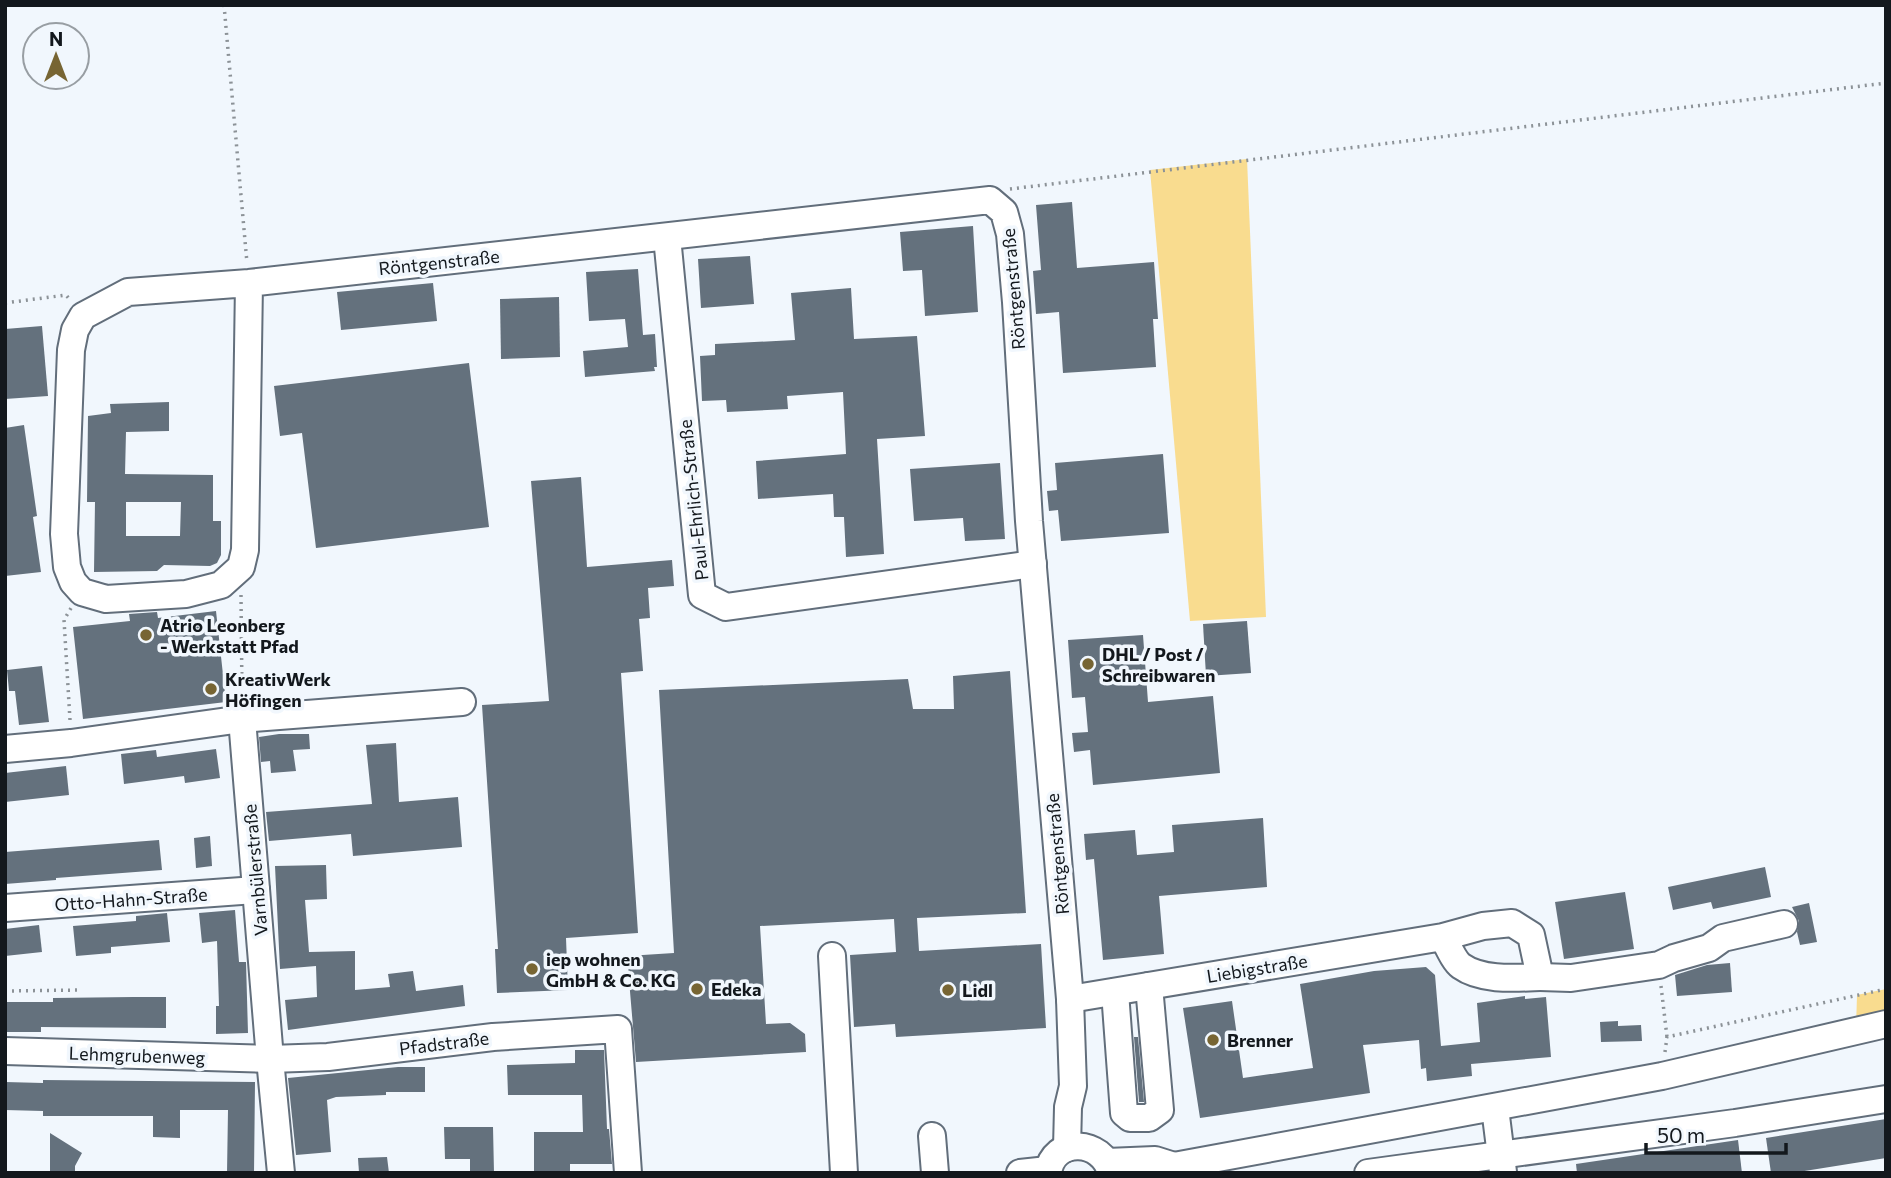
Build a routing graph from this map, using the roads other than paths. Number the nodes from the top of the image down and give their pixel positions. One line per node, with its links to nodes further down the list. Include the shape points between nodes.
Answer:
1 (667, 237): 2 (street, Röntgenstraße); 3 (street, Paul-Ehrlich-Straße, via 702,595 726,607); 3 (street, Röntgenstraße, via 990,200 1004,212 1010,234)
2 (250, 283): 2 (street, Röntgenstraße, via 128,292 83,316 75,330 64,534 67,567 82,592 106,599 186,594 221,585 241,567)
3 (1033, 565): 15 (street, Röntgenstraße)
4 (461, 702): 5 (street)
5 (242, 719): 6 (street); 7 (street, Varnbülerstraße)
6 (5, 749)
7 (257, 890): 8 (street, Otto-Hahn-Straße); 18 (street, Varnbülerstraße)
8 (5, 908)
9 (1784, 924): 12 (street, via 1723,938 1709,948 1667,962 1571,978)
10 (1443, 937): 12 (street, via 1460,966 1486,975); 12 (street, Liebigstraße, via 1513,923 1531,935); 13 (street, Liebigstraße)
11 (832, 956): 28 (street)
12 (1540, 977)
13 (1149, 986): 14 (street, Liebigstraße); 14 (street, via 1160,1110 1149,1118 1130,1118 1124,1113)
14 (1115, 992): 15 (street, Liebigstraße)
15 (1070, 999): 22 (street, Röntgenstraße, via 1073,1086 1068,1107)
16 (1886, 1024): 20 (street, via 1662,1076)
17 (5, 1051): 18 (street, Lehmgrubenweg)
18 (270, 1059): 26 (street, Varnbülerstraße); 27 (street, Pfadstraße, via 618,1029)
19 (1886, 1099): 23 (street)
20 (1495, 1108): 23 (street); 24 (street)
21 (932, 1136): 29 (street)
22 (1093, 1157): 24 (street, via 1155,1160); 25 (street, via 1053,1159)
23 (1502, 1164): 31 (street)
24 (1169, 1169)
25 (1048, 1171): 30 (street)
26 (281, 1173)
27 (628, 1173)
28 (844, 1173)
29 (935, 1173)
30 (1020, 1173)
31 (1368, 1173)

